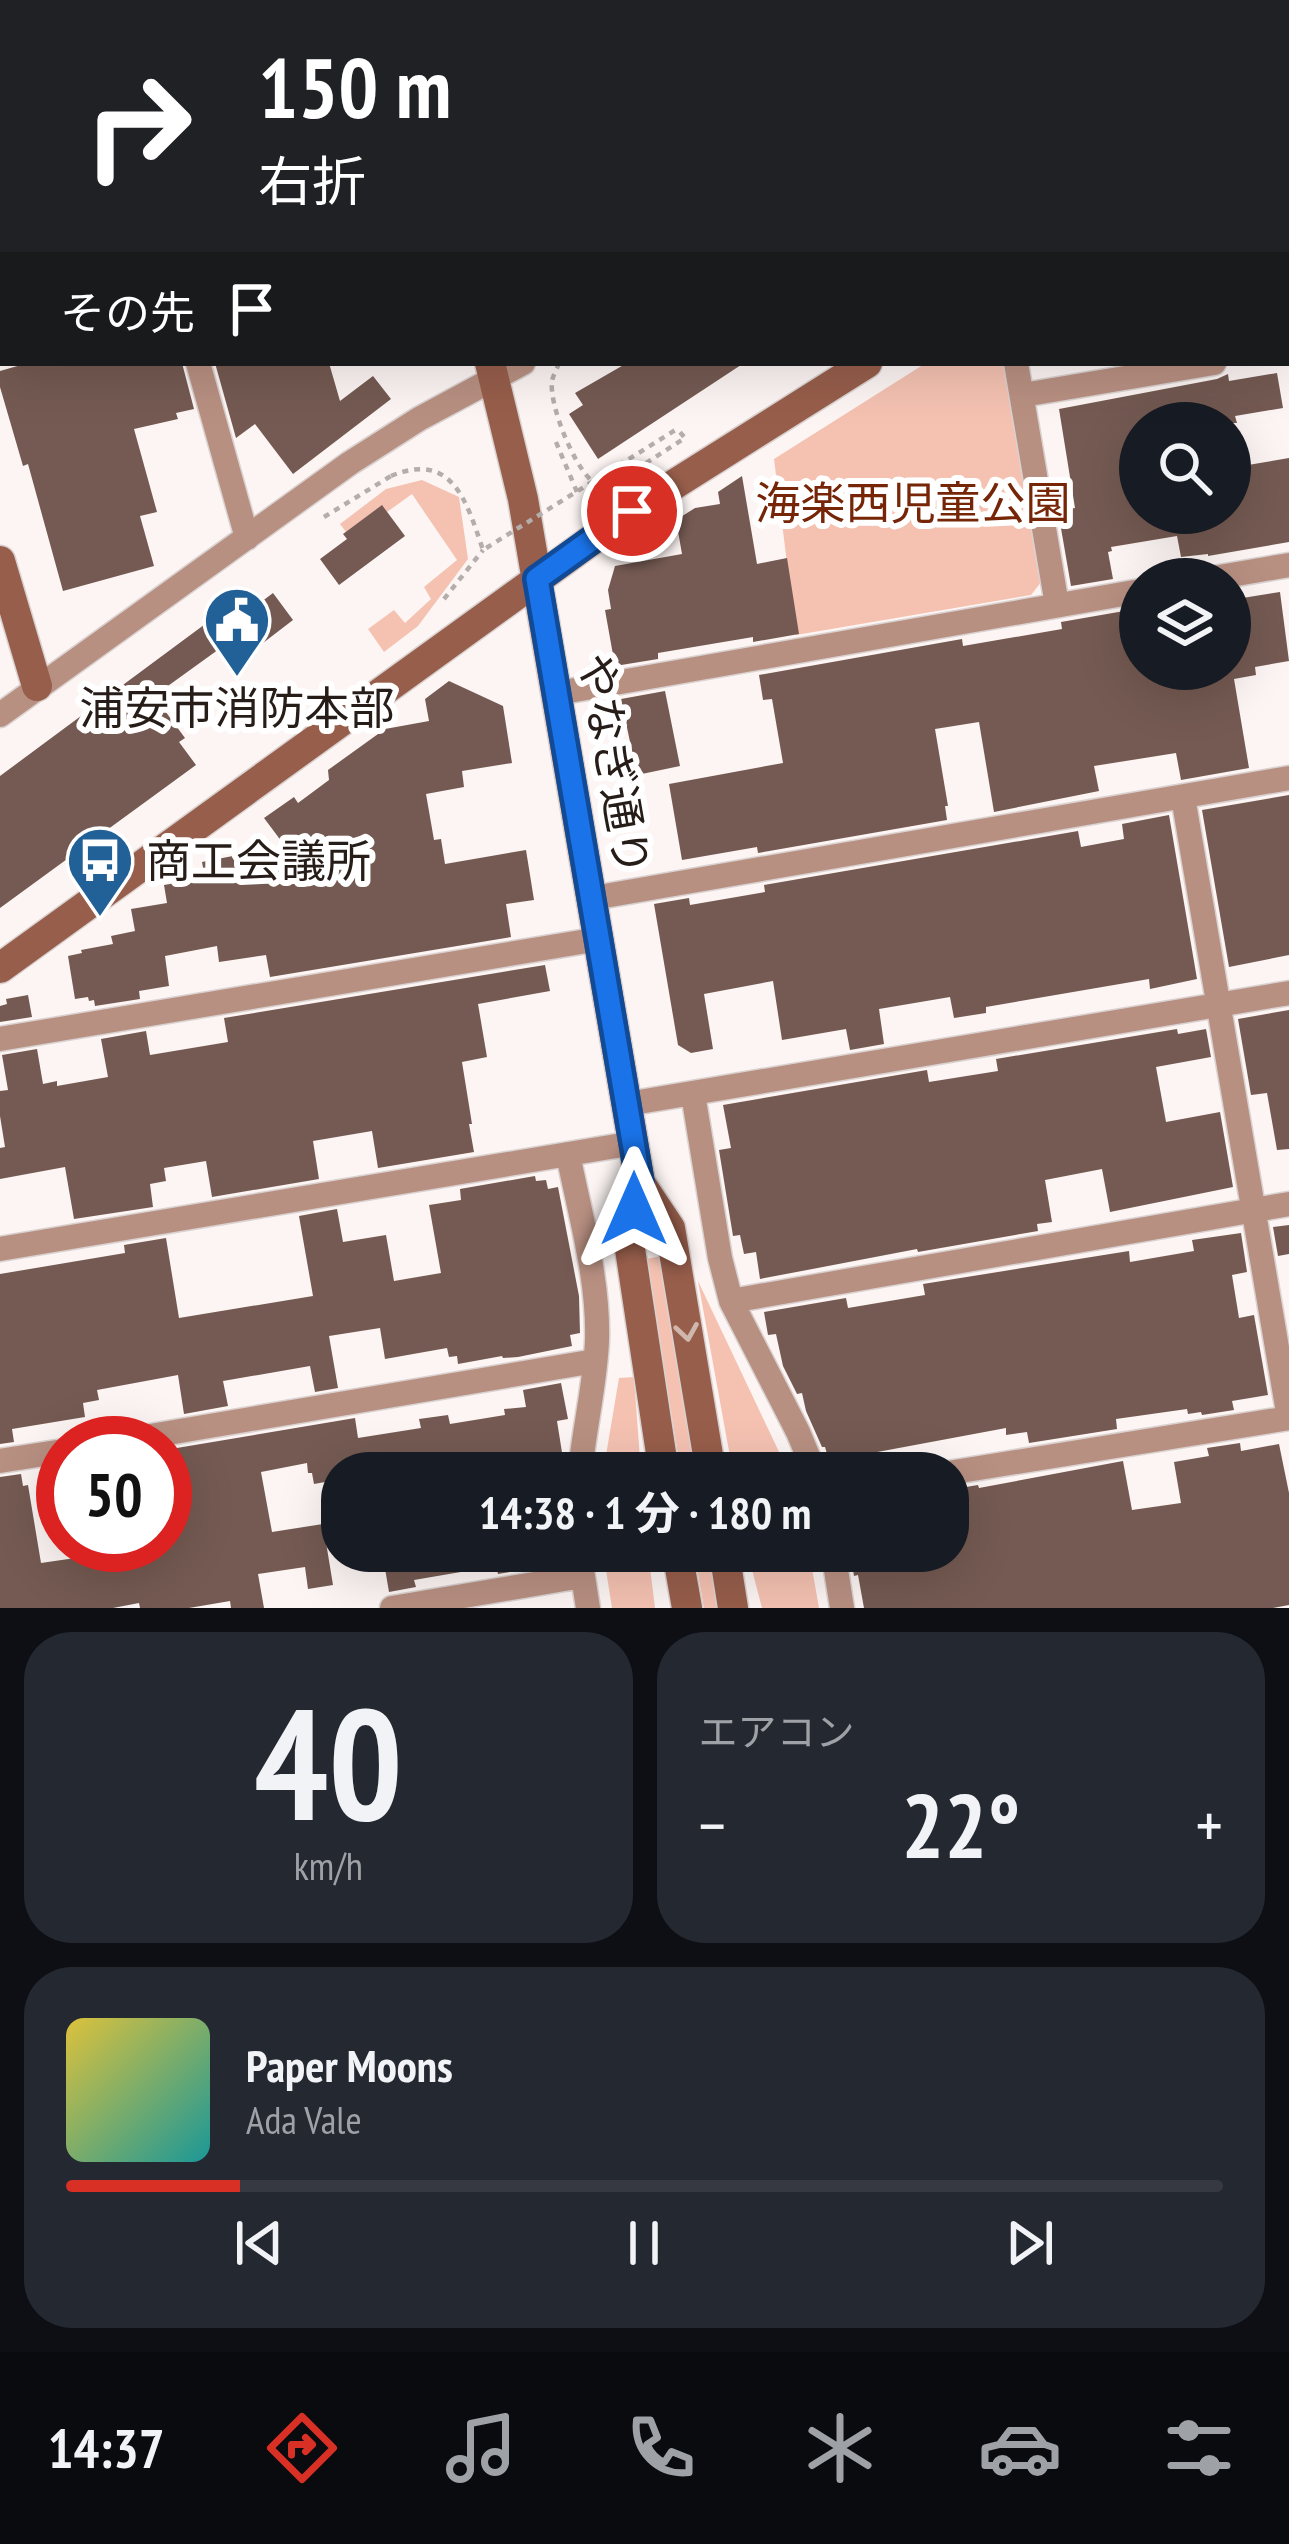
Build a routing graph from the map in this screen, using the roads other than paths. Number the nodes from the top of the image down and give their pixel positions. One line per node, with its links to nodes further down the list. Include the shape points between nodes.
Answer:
1 (199, 366): 7 (street)
2 (862, 366): 11 (main road)
3 (1017, 366): 6 (street)
4 (1196, 366): 6 (street)
5 (493, 372): 7 (street); 11 (main road, やなぎ通り)
6 (1023, 395): 13 (street)
7 (247, 538): 14 (street)
8 (0, 560): 14 (main road)
9 (1289, 565): 10 (street)
10 (1251, 572)
11 (537, 579): 15 (main road, やなぎ通り); 21 (main road)
12 (1119, 595): 13 (street)
13 (1057, 605): 15 (street)
14 (37, 686): 16 (street)
15 (558, 693): 19 (main road, やなぎ通り)
16 (0, 715)
17 (1289, 778): 18 (street)
18 (1183, 797): 19 (street); 23 (street)
19 (592, 898): 20 (main road, やなぎ通り)
20 (599, 939): 24 (street); 26 (main road, やなぎ通り)
21 (0, 968)
22 (1289, 993): 23 (street)
23 (1218, 1005): 25 (street); 31 (street)
24 (0, 1039)
25 (693, 1094): 26 (street); 33 (street)
26 (627, 1104): 27 (main road, やなぎ通り)
27 (634, 1143): 28 (street); 29 (main road, やなぎ通り)
28 (568, 1154): 32 (street); 34 (street, via 595,1295)
29 (640, 1183): 38 (main road, via 628,1236); 39 (main road, one-way to 39, via 670,1228)
30 (1289, 1204): 31 (street)
31 (1254, 1210): 33 (street); 35 (street)
32 (0, 1249)
33 (731, 1301): 40 (street)
34 (595, 1361): 36 (street); 37 (street)
35 (1289, 1418): 43 (street)
36 (192, 1429)
37 (584, 1452)
38 (661, 1452)
39 (707, 1452)
40 (806, 1452)
41 (36, 1455): 42 (street)
42 (0, 1461)
43 (969, 1470)
44 (543, 1572): 49 (street)
45 (582, 1572): 50 (street)
46 (681, 1572): 51 (main road)
47 (727, 1572): 52 (main road)
48 (836, 1572): 53 (street)
49 (392, 1608)
50 (587, 1608)
51 (687, 1608)
52 (733, 1608)
53 (842, 1608)

